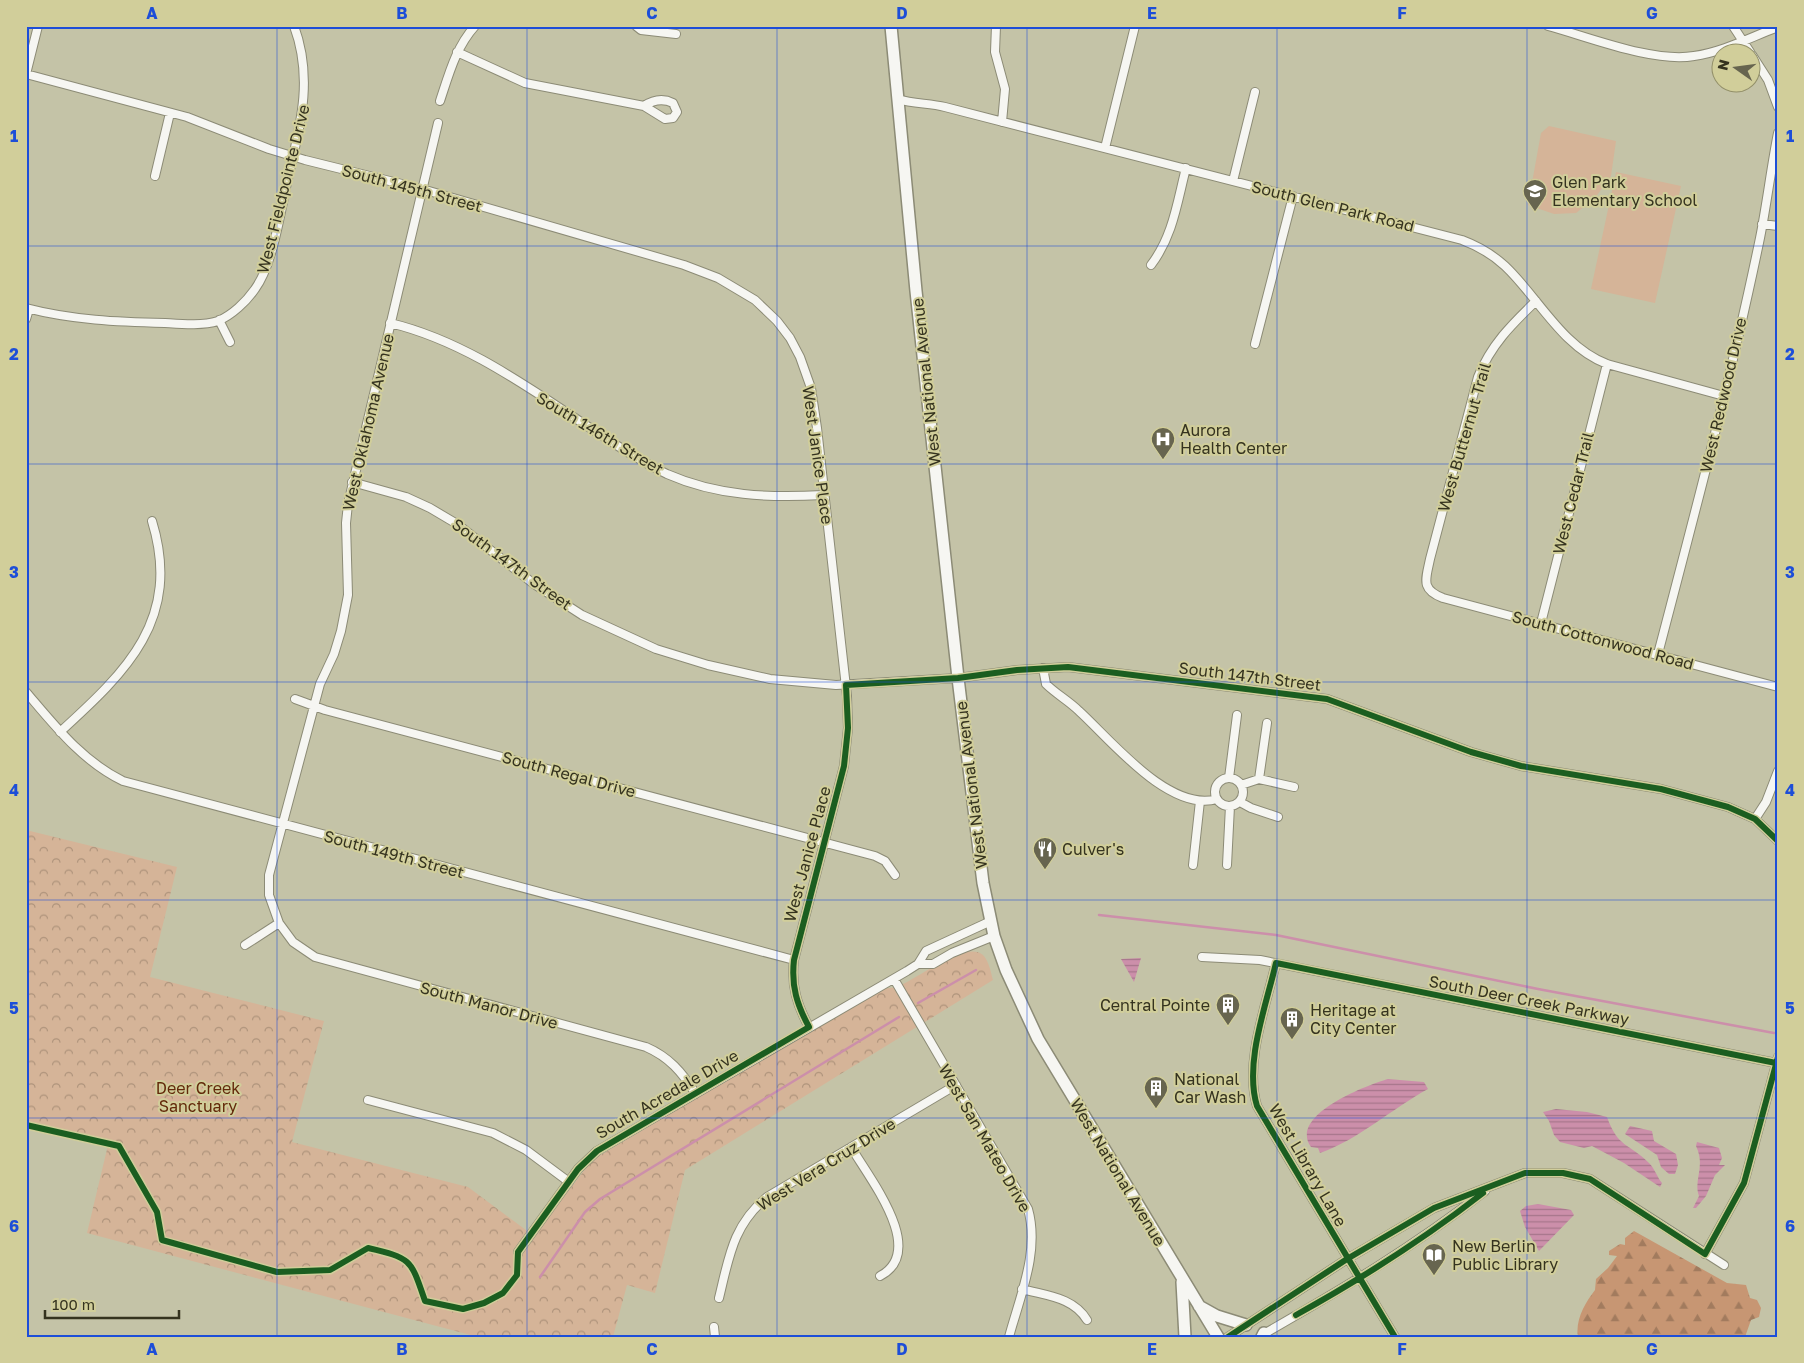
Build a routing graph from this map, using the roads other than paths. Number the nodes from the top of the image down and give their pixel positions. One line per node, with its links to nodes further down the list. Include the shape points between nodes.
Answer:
1 (38, 26): 15 (street)
2 (294, 26): 26 (street, West Fieldpointe Drive, via 304,65 306,89)
3 (475, 26): 13 (street)
4 (636, 26): 11 (street, via 641,30)
5 (891, 26): 17 (main road, West National Avenue)
6 (996, 26): 23 (street, via 995,52 1005,88)
7 (1135, 26): 25 (street)
8 (1548, 26): 12 (street, via 1648,53 1676,57 1710,53)
9 (1733, 26): 12 (street)
10 (1778, 27): 12 (street)
11 (676, 34)
12 (1742, 41)
13 (458, 52): 18 (street); 19 (street, via 525,83)
14 (1762, 71): 20 (street)
15 (26, 74): 21 (street, South 145th Street)
16 (1255, 92): 29 (street)
17 (898, 99): 23 (street, South Glen Park Road); 52 (main road, West National Avenue)
18 (440, 101)
19 (644, 106)
20 (1778, 107)
21 (170, 113): 26 (street, South 145th Street); 28 (street)
22 (438, 122): 30 (street, West Oklahoma Avenue)
23 (1002, 122): 25 (street, South Glen Park Road)
24 (1778, 133): 32 (street, West Redwood Drive)
25 (1105, 148): 27 (street, South Glen Park Road)
26 (293, 156): 30 (street, South 145th Street); 38 (street, West Fieldpointe Drive, via 262,278 247,300)
27 (1186, 168): 29 (street, South Glen Park Road); 34 (street, via 1170,233)
28 (154, 176)
29 (1233, 181): 31 (street, South Glen Park Road)
30 (422, 189): 39 (street, West Oklahoma Avenue); 40 (street, South 145th Street, via 702,271 738,288)
31 (1293, 196): 35 (street, South Glen Park Road, via 1474,245 1506,267); 42 (street)
32 (1762, 224): 33 (street); 44 (street, West Redwood Drive)
33 (1778, 226)
34 (1151, 265)
35 (1536, 301): 43 (street, South Glen Park Road, via 1574,344); 48 (street, West Butternut Trail, via 1500,336 1478,377 1430,559 1426,583)
36 (28, 309): 37 (street); 38 (street, West Fieldpointe Drive, via 107,321 197,323)
37 (26, 319)
38 (219, 320): 41 (street)
39 (390, 324): 45 (street, West Oklahoma Avenue); 46 (street, South 146th Street, via 427,334 469,352 667,474 706,487 748,495)
40 (783, 328): 46 (street, West Janice Place, via 800,357 811,388)
41 (230, 342)
42 (1255, 344)
43 (1607, 364): 44 (street, South Glen Park Road); 49 (street, West Cedar Trail)
44 (1724, 396): 50 (street, West Redwood Drive)
45 (352, 482): 53 (street, South 147th Street, via 406,497 430,508 457,524 534,584 568,606 656,649 708,666 770,679); 57 (street, West Oklahoma Avenue, via 346,523 346,609 334,654)
46 (823, 495): 53 (street, West Janice Place)
47 (152, 521): 60 (street, via 158,543 160,580 155,610 147,631 122,672)
48 (1429, 590): 49 (street, South Cottonwood Road, via 1443,598)
49 (1541, 623): 50 (street, South Cottonwood Road)
50 (1658, 654): 54 (street, South Cottonwood Road)
51 (1043, 668): 52 (street, South 147th Street); 67 (street, via 1046,684 1079,710 1136,766 1165,787); 71 (street, South 147th Street, via 1068,667 1327,700 1470,752 1513,764 1661,789 1728,807)
52 (958, 678): 53 (street, South 147th Street); 78 (main road, West National Avenue, via 983,883)
53 (846, 685): 74 (street, West Janice Place, via 847,750)
54 (1778, 687)
55 (26, 692): 60 (street, South 149th Street)
56 (295, 699): 57 (street, South Regal Drive)
57 (313, 706): 72 (street, West Oklahoma Avenue); 74 (street, South Regal Drive)
58 (1237, 715): 62 (street)
59 (1267, 723): 63 (street)
60 (60, 732): 72 (street, South 149th Street, via 93,764 123,781)
61 (1778, 771): 71 (street, via 1766,802)
62 (1229, 778): 64 (street); 66 (street, via 1217,785)
63 (1259, 779): 64 (street); 65 (street)
64 (1241, 785): 68 (street, via 1244,794)
65 (1294, 787)
66 (1217, 798): 67 (street); 69 (street, via 1223,805)
67 (1200, 801): 75 (street)
68 (1240, 802): 69 (street); 70 (street)
69 (1230, 806): 76 (street)
70 (1278, 817)
71 (1754, 820): 73 (street, South 147th Street)
72 (282, 824): 79 (street, West Oklahoma Avenue, via 268,885); 83 (street, South 149th Street)
73 (1778, 841)
74 (825, 842): 77 (street, South Regal Drive, via 882,858); 83 (street, West Janice Place)
75 (1193, 865)
76 (1227, 865)
77 (895, 875)
78 (991, 921): 80 (main road, West National Avenue); 84 (street, South Acredale Drive, via 926,951)
79 (279, 923): 81 (street); 90 (street, South Manor Drive, via 293,942 326,962 646,1047 670,1060)
80 (994, 936): 84 (street, South Acredale Drive, via 933,964); 101 (main road, West National Avenue, via 1038,1039)
81 (245, 945)
82 (1202, 957): 85 (street, South Deer Creek Parkway)
83 (794, 960): 87 (street, West Janice Place, via 792,975 796,999)
84 (918, 964): 86 (street, South Acredale Drive)
85 (1276, 964): 88 (street, South Deer Creek Parkway); 97 (street, West Library Lane, via 1253,1063 1254,1093 1271,1131)
86 (894, 979): 87 (street, South Acredale Drive); 89 (street, West San Mateo Drive)
87 (809, 1027): 90 (street, South Acredale Drive)
88 (1777, 1060): 96 (street, via 1744,1183)
89 (956, 1085): 92 (street, West Vera Cruz Drive); 102 (street, West San Mateo Drive, via 1028,1209 1032,1222 1032,1247)
90 (695, 1093): 93 (street, South Acredale Drive, via 597,1151)
91 (368, 1100): 93 (street, via 493,1133 526,1150)
92 (851, 1147): 99 (street, via 891,1215 898,1240 898,1258 889,1271); 103 (street, West Vera Cruz Drive, via 767,1197 752,1210 734,1241)
93 (569, 1182): 95 (street, South Acredale Drive)
94 (1492, 1185): 96 (street, via 1525,1173 1563,1173 1590,1180); 97 (street, via 1434,1208); 100 (street, via 1441,1225)
95 (518, 1252)
96 (1705, 1254): 98 (street)
97 (1347, 1259): 100 (street, West Library Lane); 106 (street)
98 (1724, 1265)
99 (880, 1276)
100 (1360, 1279): 108 (street); 114 (street, West Library Lane)
101 (1182, 1282): 104 (main road, West National Avenue); 111 (main road)
102 (1022, 1290): 105 (street, via 1073,1303); 110 (street, West San Mateo Drive)
103 (719, 1298)
104 (1198, 1305): 106 (main road, via 1217,1316); 112 (main road, West National Avenue)
105 (1087, 1320)
106 (1246, 1325): 113 (street)
107 (714, 1326): 109 (street)
108 (1262, 1336)
109 (715, 1337)
110 (1009, 1337)
111 (1185, 1337)
112 (1218, 1337)
113 (1228, 1337)
114 (1395, 1337)

